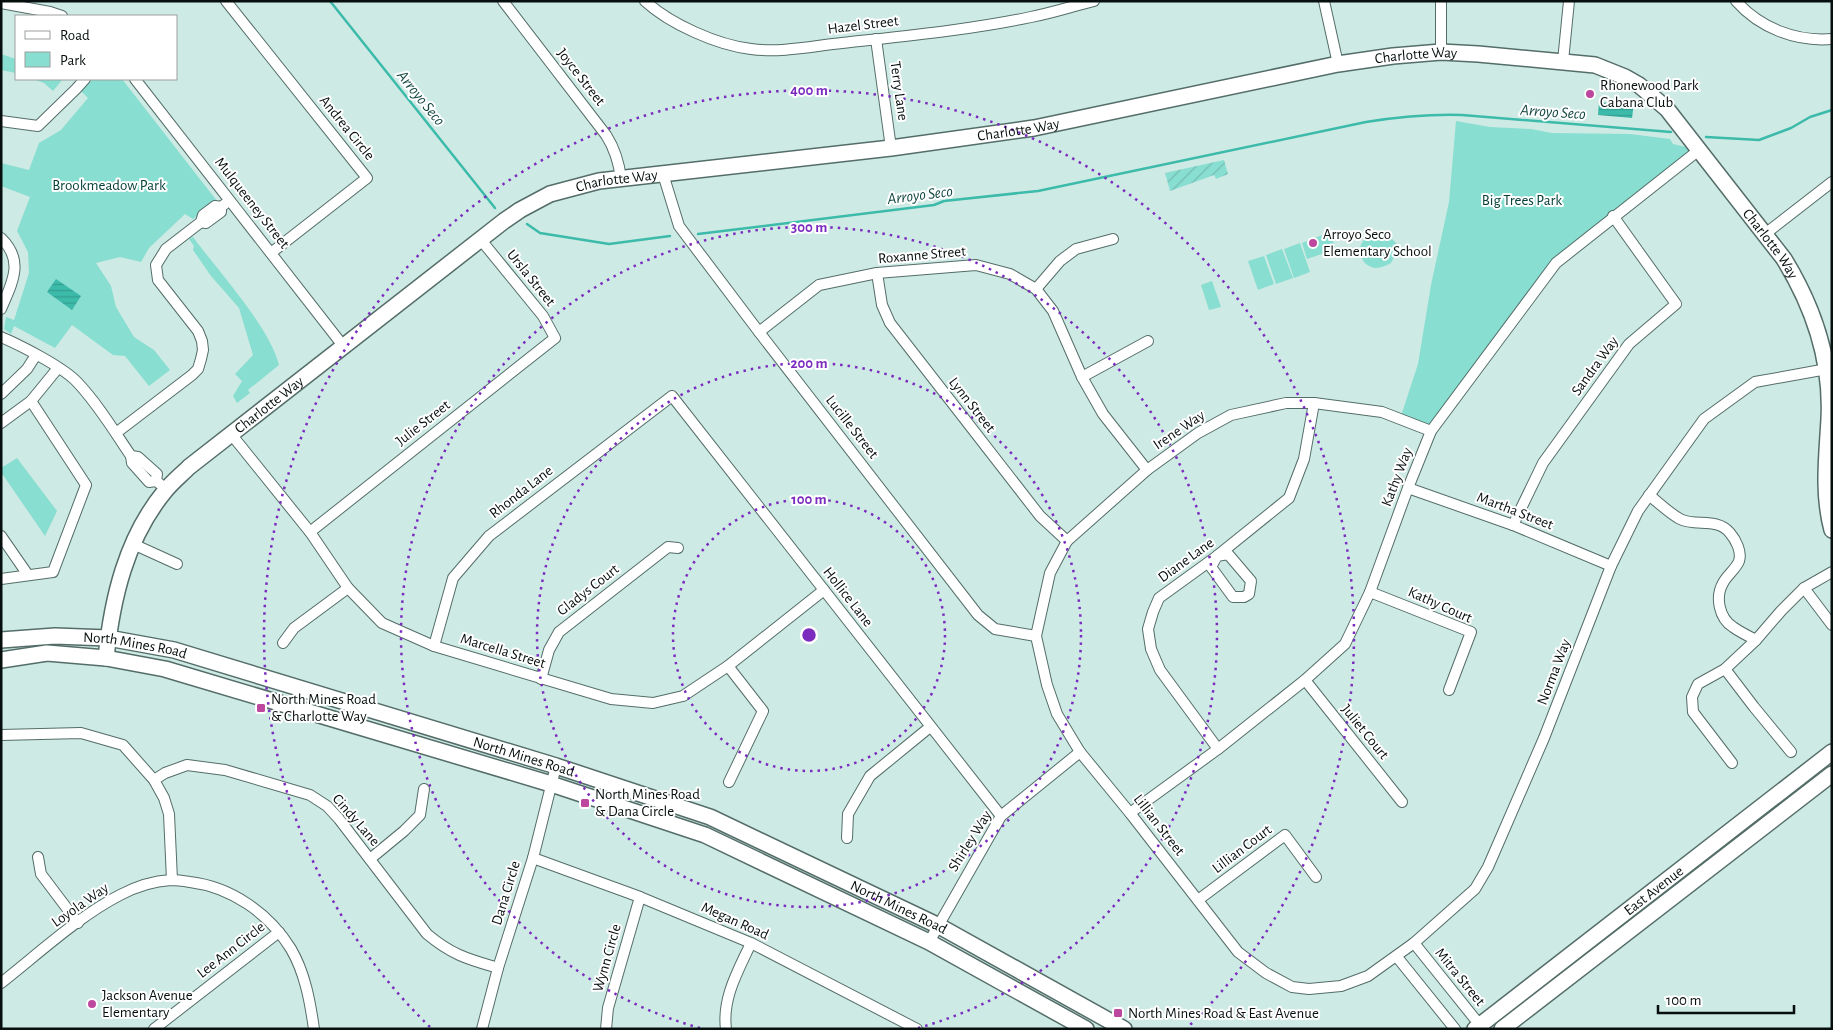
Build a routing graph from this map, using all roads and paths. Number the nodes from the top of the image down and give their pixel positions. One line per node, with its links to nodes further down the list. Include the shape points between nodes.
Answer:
1 (226, 1): 31 (street, Andrea Circle, via 367,178)
2 (503, 1): 23 (street, Joyce Street, via 614,146)
3 (645, 1): 13 (street, Hazel Street, via 696,33 751,49 778,50)
4 (1094, 1): 13 (street, Hazel Street, via 1031,17)
5 (1324, 1): 16 (street)
6 (1441, 1): 14 (street)
7 (1570, 1): 15 (street)
8 (1736, 1): 12 (street, via 1745,12 1784,34 1820,40)
9 (1, 3): 10 (street)
10 (20, 4): 11 (street)
11 (59, 15)
12 (1832, 38)
13 (876, 39): 21 (street, Terry Lane)
14 (1441, 52): 15 (main road, Charlotte Way); 16 (main road, Charlotte Way)
15 (1563, 61): 20 (main road, Charlotte Way, via 1595,65 1626,77 1667,109)
16 (1338, 64): 21 (main road, Charlotte Way, via 1034,128)
17 (83, 80): 19 (street, via 38,126)
18 (136, 80): 25 (street, Mulqueeney Street)
19 (1, 121)
20 (1696, 146): 26 (street, Kathy Way); 27 (main road, Charlotte Way)
21 (891, 148): 22 (main road, Charlotte Way)
22 (663, 174): 23 (main road, Charlotte Way); 35 (street, Lucille Street, via 679,226)
23 (621, 179): 30 (main road, Charlotte Way, via 599,181 550,194 520,210)
24 (1832, 182): 27 (street)
25 (230, 200): 31 (street, Mulqueeney Street); 50 (street, via 203,215 201,222 166,250 156,265 158,280 198,331 203,350 198,369)
26 (1614, 216): 49 (street, Kathy Way, via 1556,263); 56 (street, Sandra Way, via 1676,304 1629,344 1543,463)
27 (1766, 234): 42 (main road, Charlotte Way, via 1805,297 1821,340)
28 (1, 238): 34 (street, via 10,247 16,266)
29 (1113, 239): 33 (street, via 1076,249 1060,261)
30 (481, 240): 37 (street, Ursla Street, via 544,316); 39 (main road, Charlotte Way)
31 (271, 253): 39 (street, Mulqueeney Street)
32 (877, 274): 33 (street, Roxanne Street, via 976,265 1010,274); 35 (street, Roxanne Street, via 819,285); 60 (street, Lynn Street, via 882,305 890,323 1040,516)
33 (1036, 289): 43 (street, Roxanne Street, via 1053,311)
34 (1, 309)
35 (759, 332): 74 (street, Lucille Street, via 978,615 995,629)
36 (1, 337): 40 (street)
37 (555, 338): 58 (street, Julie Street)
38 (1148, 340): 43 (street)
39 (344, 347): 51 (main road, Charlotte Way)
40 (36, 355): 41 (street); 44 (street, via 27,369)
41 (58, 368): 46 (street); 50 (street, via 75,380 95,402)
42 (1827, 369): 55 (street, Norma Way, via 1755,382 1704,419); 57 (main road, Charlotte Way, via 1829,418 1825,477)
43 (1082, 377): 52 (street, Roxanne Street, via 1103,414)
44 (1, 394)
45 (672, 396): 71 (street, Hollice Lane); 79 (street, Rhonda Lane, via 490,536 453,578)
46 (31, 401): 48 (street); 67 (street, via 86,485 53,572)
47 (1314, 403): 49 (street, Irene Way, via 1382,412); 52 (street, Irene Way, via 1286,404 1231,415 1198,433); 63 (street, Diane Lane, via 1304,458 1289,498)
48 (1, 423)
49 (1431, 431): 54 (street, Kathy Way)
50 (116, 433): 53 (street, via 132,463 150,482)
51 (231, 434): 53 (main road, Charlotte Way); 58 (street, Marcella Street)
52 (1147, 470): 60 (street, Irene Way)
53 (161, 486): 61 (main road, Charlotte Way)
54 (1408, 488): 56 (street, Martha Street); 72 (street, Kathy Way)
55 (1649, 495): 65 (street, Norma Way); 77 (street, via 1681,519 1711,522 1730,533 1740,549 1739,562 1722,584 1718,603 1731,626)
56 (1513, 525): 65 (street, Martha Street)
57 (1832, 530)
58 (310, 532): 69 (street, Marcella Street)
59 (1, 536): 67 (street)
60 (1068, 541): 74 (street, Irene Way, via 1050,573)
61 (133, 544): 64 (street); 75 (main road, Charlotte Way, via 118,584)
62 (678, 548): 84 (street, Gladys Court, via 668,547 559,632 549,650)
63 (1217, 556): 63 (street, via 1228,554 1251,581 1249,594 1233,597 1211,567); 89 (street, Diane Lane, via 1159,598 1148,629 1151,649 1160,670)
64 (176, 564)
65 (1611, 566): 115 (street, Norma Way, via 1544,738 1488,867 1475,889)
66 (1832, 572): 70 (street)
67 (28, 575): 68 (street)
68 (1, 579)
69 (348, 588): 78 (street, via 294,628); 79 (street, Marcella Street, via 382,623)
70 (1804, 588): 73 (street); 77 (street)
71 (824, 590): 82 (street, Marcella Street); 87 (street, Hollice Lane)
72 (1370, 592): 85 (street, Kathy Way, via 1345,644); 86 (street, Kathy Court, via 1471,632)
73 (1832, 625)
74 (1036, 636): 90 (street, Lillian Street, via 1047,685)
75 (108, 638): 76 (main road, North Mines Road, via 55,636); 80 (main road, Charlotte Way); 94 (main road, North Mines Road, via 174,650)
76 (1, 640)
77 (1756, 640): 83 (street)
78 (283, 643)
79 (434, 646): 84 (street, Marcella Street)
80 (106, 658): 81 (main road, North Mines Road, via 47,653); 98 (main road, North Mines Road, via 165,669)
81 (1, 660)
82 (728, 666): 84 (street, Marcella Street, via 683,696 653,703 611,699); 97 (street, via 762,711)
83 (1725, 669): 91 (street); 93 (street, via 1698,684 1692,697 1693,712)
84 (541, 678)
85 (1305, 680): 89 (street, Kathy Way); 100 (street, Juliet Court)
86 (1450, 690)
87 (930, 727): 102 (street, Hollice Lane); 103 (street, via 870,776 848,814)
88 (2, 732): 96 (street, via 81,734 123,744)
89 (1218, 748): 101 (street, Kathy Way)
90 (1080, 752): 101 (street, Lillian Street); 102 (street, Shirley Way)
91 (1791, 752)
92 (1832, 752): 122 (main road, East Avenue)
93 (1732, 763)
94 (556, 766): 98 (street, Dana Circle); 112 (main road, North Mines Road, via 710,817)
95 (1832, 774): 131 (main road, East Avenue)
96 (154, 780): 106 (street, Cindy Lane, via 187,765 207,766 310,795 327,806); 108 (street, via 168,814)
97 (729, 782)
98 (551, 784): 105 (street, Dana Circle); 114 (main road, North Mines Road, via 704,835)
99 (424, 789): 106 (street, via 420,815)
100 (1402, 802)
101 (1130, 813): 110 (street, Lillian Street)
102 (1001, 816): 112 (street, Shirley Way)
103 (847, 838)
104 (38, 857): 111 (street, via 41,874)
105 (533, 858): 109 (street, Megan Road); 118 (street, Dana Circle)
106 (370, 859): 118 (street, Cindy Lane, via 428,934 443,948 459,957)
107 (1316, 877): 110 (street, Lillian Court, via 1285,836)
108 (172, 880): 111 (street, Loyola Way, via 121,894); 113 (street, Loyola Way, via 222,890 259,912)
109 (640, 897): 116 (street, Megan Road); 126 (street, Wynn Circle, via 608,1008)
110 (1198, 900): 120 (street, Lillian Street, via 1238,952 1292,987)
111 (78, 923): 119 (street, Loyola Way)
112 (939, 926): 114 (street, Shirley Way); 129 (main road, North Mines Road)
113 (279, 932): 123 (street, Lee Ann Circle); 124 (street, Loyola Way, via 301,970)
114 (929, 942): 128 (main road, North Mines Road)
115 (1414, 943): 117 (street, Norma Way); 122 (street, Mitra Street)
116 (751, 944): 121 (street, Megan Road); 127 (street, via 727,999)
117 (1397, 956): 120 (street, Norma Way, via 1368,976 1341,986); 130 (street)
118 (498, 968): 125 (street, Dana Circle)
119 (1, 983)
120 (1309, 989)
121 (913, 1028)
122 (1479, 1028)
123 (154, 1029)
124 (314, 1029)
125 (482, 1029)
126 (606, 1029)
127 (726, 1029)
128 (1086, 1029)
129 (1124, 1029)
130 (1455, 1029)
131 (1502, 1029)

